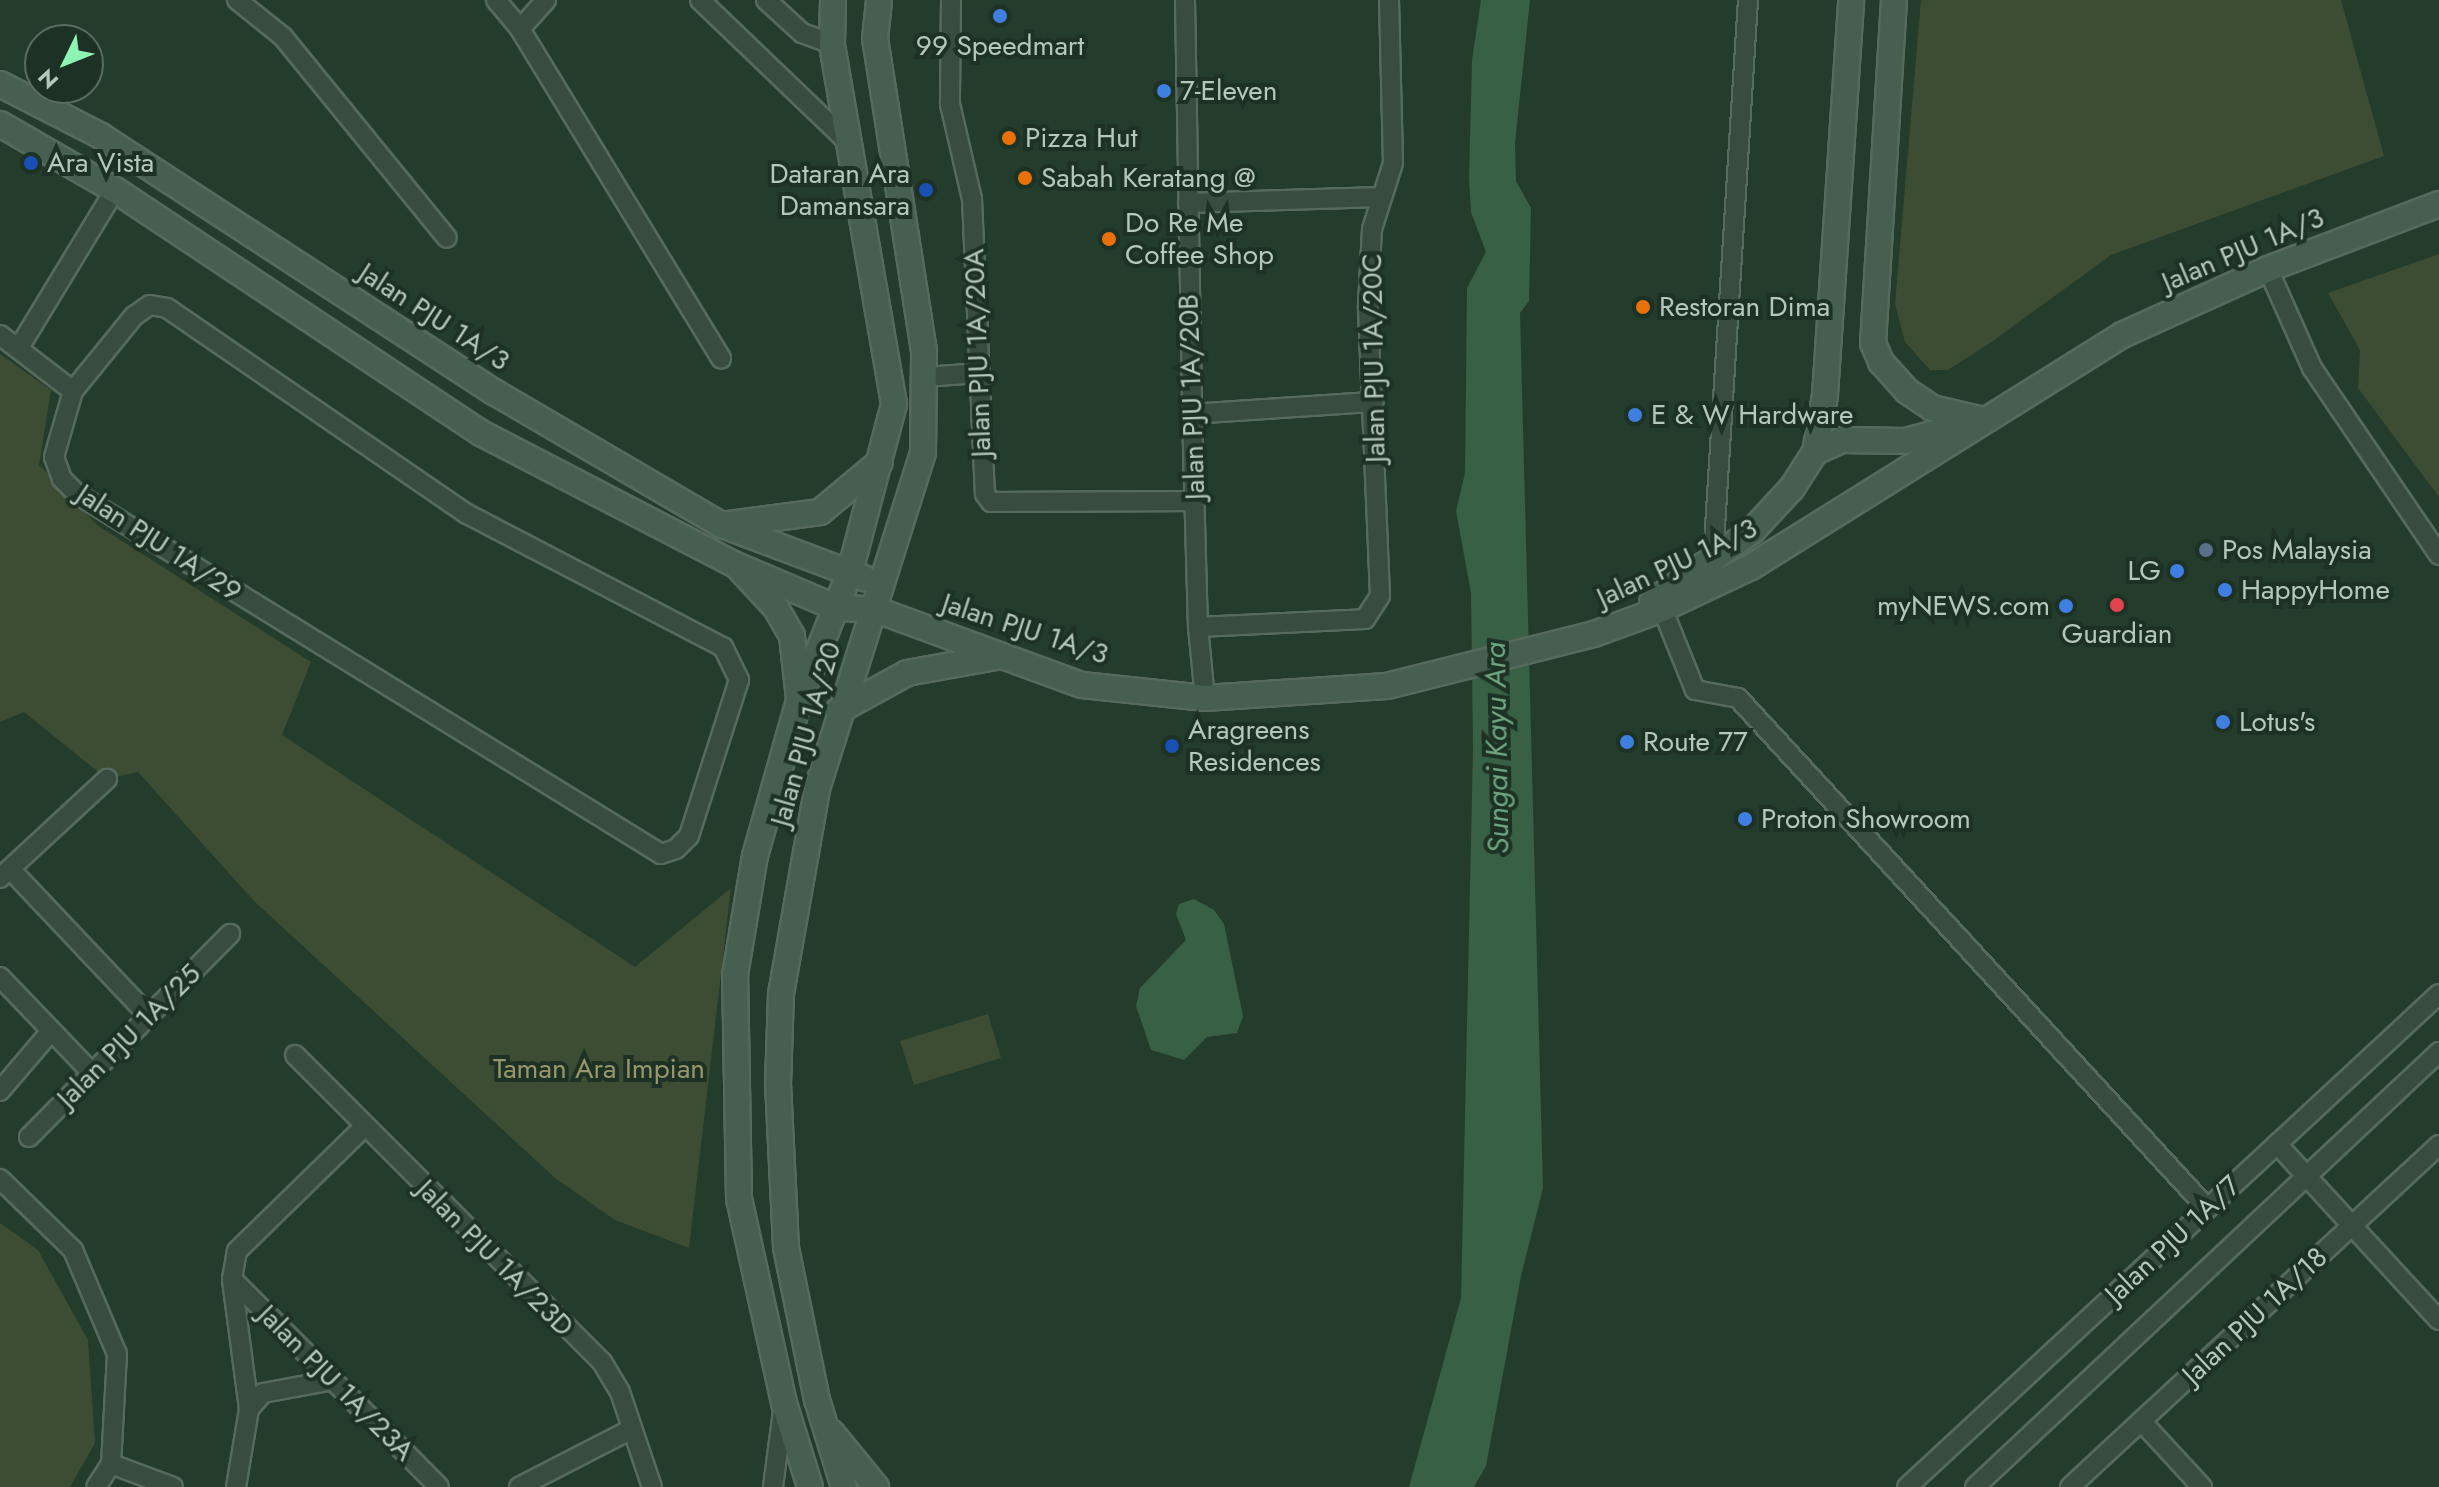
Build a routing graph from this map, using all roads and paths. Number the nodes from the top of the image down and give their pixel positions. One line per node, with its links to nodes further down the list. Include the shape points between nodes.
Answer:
1 (237, 0): 23 (street, via 283,37)
2 (496, 0): 14 (street)
3 (546, 0): 14 (street)
4 (700, 0): 18 (street)
5 (766, 0): 15 (street, via 802,33)
6 (833, 0): 15 (street, Jalan PJU 1A/20)
7 (879, 0): 29 (street, Jalan PJU 1A/20, via 875,39 902,194)
8 (951, 0): 28 (street, Jalan PJU 1A/20A, via 950,104 972,199)
9 (1185, 0): 21 (street, Jalan PJU 1A/20B)
10 (1389, 0): 20 (street, Jalan PJU 1A/20C, via 1393,163)
11 (1748, 0): 39 (street, Jalan PJU 1A/3)
12 (1851, 0): 34 (street, via 1825,395)
13 (1894, 0): 33 (street, via 1873,343 1881,362 1907,391 1932,408)
14 (520, 29): 27 (street)
15 (832, 44): 18 (street, Jalan PJU 1A/20)
16 (0, 84): 37 (street, Jalan PJU 1A/3, via 101,136 494,392)
17 (0, 124): 19 (street)
18 (851, 145): 35 (street, Jalan PJU 1A/20, via 894,404)
19 (115, 190): 26 (street); 40 (street, via 481,433)
20 (1380, 197): 21 (street); 31 (street, Jalan PJU 1A/20C, via 1372,229 1368,305)
21 (1188, 203): 32 (street, Jalan PJU 1A/20B)
22 (2439, 204): 24 (street, Jalan PJU 1A/3)
23 (447, 238)
24 (2268, 269): 33 (street, Jalan PJU 1A/3, via 2122,335); 38 (street, via 2312,368)
25 (0, 335): 26 (street)
26 (20, 346): 30 (street)
27 (721, 358)
28 (978, 373): 29 (street); 36 (street, Jalan PJU 1A/20A, via 985,494 991,502)
29 (924, 377): 42 (street, Jalan PJU 1A/20, via 923,452)
30 (73, 391): 30 (street, Jalan PJU 1A/29, via 134,316 150,305 167,308 467,514 723,647 739,680 689,836 661,854 77,494 62,479 54,457)
31 (1374, 402): 32 (street); 45 (street, Jalan PJU 1A/20C, via 1380,596 1365,619)
32 (1192, 414): 36 (street, Jalan PJU 1A/20B)
33 (1984, 420): 34 (street, via 1905,441 1842,440); 43 (street, Jalan PJU 1A/3, via 1751,567)
34 (1815, 452): 39 (street, via 1773,512)
35 (883, 459): 37 (street, via 820,512); 41 (street, Jalan PJU 1A/20)
36 (1195, 501): 45 (street, Jalan PJU 1A/20B)
37 (722, 525): 41 (street, Jalan PJU 1A/3)
38 (2439, 555)
39 (1713, 559): 43 (street)
40 (736, 565): 44 (street); 48 (street, via 776,608 792,636)
41 (850, 572): 42 (street, Jalan PJU 1A/3); 44 (street, Jalan PJU 1A/20)
42 (878, 597): 44 (street); 46 (street, Jalan PJU 1A/3); 49 (street, Jalan PJU 1A/20)
43 (1660, 603): 47 (street, Jalan PJU 1A/3, via 1594,634 1387,686); 67 (street, via 1695,690 1738,698)
44 (837, 608): 48 (street, Jalan PJU 1A/20)
45 (1198, 627): 47 (street, Jalan PJU 1A/20B)
46 (995, 657): 47 (street, Jalan PJU 1A/3, via 1082,685); 49 (street, via 907,673)
47 (1205, 698)
48 (799, 700): 72 (street, Jalan PJU 1A/20, via 755,856 735,975 739,1199)
49 (838, 711): 74 (street, Jalan PJU 1A/20, via 800,873 781,994 778,1068 786,1247)
50 (107, 779): 51 (street)
51 (5, 874): 55 (street)
52 (230, 934): 55 (street, Jalan PJU 1A/25)
53 (0, 977): 56 (street)
54 (2439, 994): 63 (street, Jalan PJU 1A/7)
55 (149, 1016): 59 (street, Jalan PJU 1A/25)
56 (51, 1031): 59 (street); 60 (street)
57 (2439, 1052): 65 (street, Jalan PJU 1A/7)
58 (295, 1055): 61 (street, Jalan PJU 1A/23D)
59 (92, 1073): 62 (street, Jalan PJU 1A/25)
60 (0, 1091)
61 (363, 1128): 69 (street, via 237,1251); 76 (street, Jalan PJU 1A/23D, via 602,1362 620,1392)
62 (29, 1137)
63 (2277, 1144): 65 (street); 67 (street, Jalan PJU 1A/7)
64 (2439, 1145): 68 (street, Jalan PJU 1A/18)
65 (2306, 1175): 68 (street); 90 (street, Jalan PJU 1A/7)
66 (0, 1179): 77 (street, via 73,1250 117,1354)
67 (2207, 1208): 89 (street, Jalan PJU 1A/7)
68 (2351, 1226): 70 (street); 75 (street, Jalan PJU 1A/18)
69 (232, 1279): 71 (street, Jalan PJU 1A/23A); 73 (street)
70 (2439, 1320)
71 (333, 1380): 73 (street, via 263,1393); 81 (street, Jalan PJU 1A/23A)
72 (784, 1403): 84 (street); 85 (street, Jalan PJU 1A/20)
73 (249, 1409): 80 (street)
74 (820, 1411): 86 (street, via 812,1410 825,1460); 87 (street, Jalan PJU 1A/20); 88 (street)
75 (2141, 1421): 91 (street, Jalan PJU 1A/18); 92 (street)
76 (630, 1430): 82 (street); 83 (street, Jalan PJU 1A/23D)
77 (111, 1464): 78 (street); 79 (street)
78 (96, 1487)
79 (173, 1487)
80 (236, 1487)
81 (439, 1487)
82 (519, 1487)
83 (652, 1487)
84 (773, 1487)
85 (810, 1487)
86 (817, 1487)
87 (844, 1487)
88 (876, 1487)
89 (1907, 1487)
90 (1975, 1487)
91 (2070, 1487)
92 (2202, 1487)

